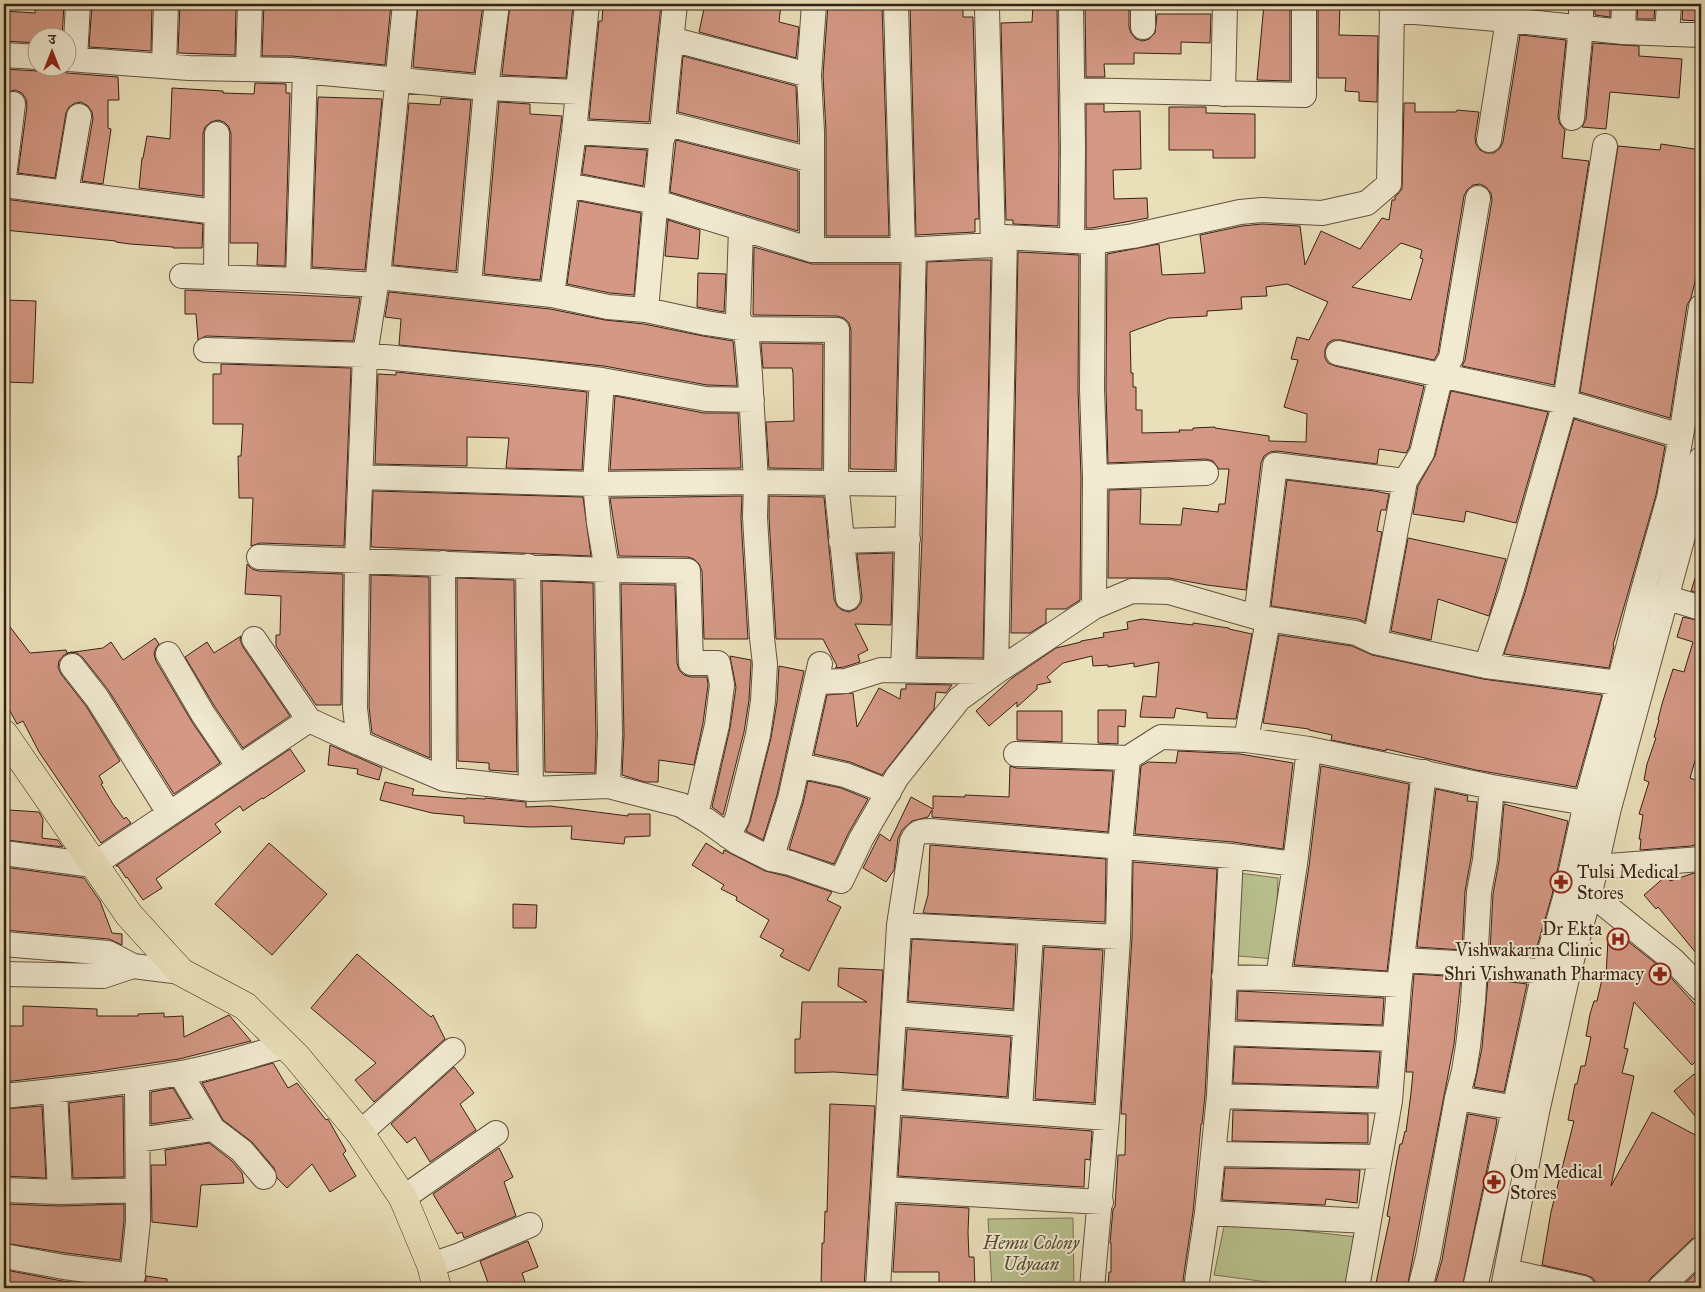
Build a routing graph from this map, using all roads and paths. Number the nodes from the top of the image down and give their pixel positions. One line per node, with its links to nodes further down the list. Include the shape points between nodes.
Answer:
1 (78, 4): 22 (street)
2 (166, 4): 30 (street)
3 (250, 4): 31 (street)
4 (405, 4): 34 (street)
5 (496, 4): 35 (street)
6 (587, 4): 37 (street)
7 (675, 4): 26 (street)
8 (814, 4): 33 (street)
9 (896, 4): 59 (street)
10 (1071, 4): 36 (street)
11 (1143, 4): 20 (street)
12 (1225, 4): 38 (street)
13 (1304, 4): 38 (street, via 1304,95)
14 (1581, 4): 21 (street)
15 (1624, 4): 23 (street)
16 (1670, 4): 24 (street)
17 (1391, 7): 19 (street); 57 (street, via 1389,184 1367,203 1322,213 1240,212 1150,232)
18 (986, 9): 56 (street)
19 (1508, 20): 21 (street); 45 (street)
20 (1143, 27)
21 (1582, 27): 23 (street); 41 (street)
22 (75, 28)
23 (1623, 32): 24 (street)
24 (1667, 34): 25 (street)
25 (1701, 36)
26 (671, 39): 33 (street); 42 (street)
27 (4, 55): 28 (street)
28 (28, 56)
29 (78, 60): 30 (street)
30 (164, 66): 31 (street)
31 (248, 69): 32 (street)
32 (304, 71): 34 (street); 62 (street)
33 (809, 75): 47 (street)
34 (396, 79): 35 (street); 63 (street)
35 (486, 88): 37 (street); 64 (street)
36 (1072, 90): 38 (street); 57 (street, via 1073,149)
37 (577, 92): 43 (street)
38 (1223, 94)
39 (13, 104): 48 (street)
40 (79, 116): 51 (street)
41 (1572, 118)
42 (664, 130): 43 (street); 47 (street); 53 (street)
43 (574, 132): 49 (street)
44 (217, 134): 54 (street)
45 (1489, 140)
46 (1605, 146): 75 (street)
47 (812, 160): 58 (street)
48 (4, 177)
49 (567, 184): 53 (street); 65 (street)
50 (4, 185): 51 (street)
51 (66, 193): 54 (street)
52 (1478, 198): 72 (street, via 1451,358)
53 (656, 202): 55 (street); 67 (street)
54 (216, 212): 61 (street)
55 (741, 228): 58 (street); 68 (street, via 738,319)
56 (999, 241): 57 (street); 59 (street); 105 (street)
57 (1082, 242): 80 (street)
58 (812, 250): 59 (street)
59 (908, 250): 85 (street)
60 (182, 276): 61 (street)
61 (216, 277): 62 (street)
62 (298, 280): 63 (street)
63 (377, 281): 64 (street); 71 (street)
64 (469, 286): 65 (street)
65 (552, 295): 67 (street, via 608,307)
66 (1701, 307): 76 (street)
67 (646, 310): 68 (street)
68 (746, 329): 74 (street); 83 (street, via 838,330)
69 (206, 350): 71 (street)
70 (1338, 353): 72 (street)
71 (365, 355): 73 (street); 79 (street)
72 (1441, 375): 75 (street); 81 (street, via 1422,453)
73 (602, 380): 74 (street, via 706,399); 84 (street)
74 (752, 400): 82 (street)
75 (1564, 402): 76 (street); 103 (street, via 1511,592)
76 (1681, 436): 94 (street, via 1669,498)
77 (1701, 459): 95 (street)
78 (1206, 473): 80 (street)
79 (361, 477): 84 (street); 89 (street)
80 (1095, 477): 96 (street)
81 (1405, 481): 98 (street, via 1275,465); 100 (street)
82 (756, 482): 83 (street); 84 (street); 125 (street, via 755,517 765,664 763,701 737,819)
83 (836, 482): 85 (street); 87 (street)
84 (595, 484): 92 (street)
85 (908, 484): 86 (street)
86 (908, 539): 87 (street); 104 (street)
87 (841, 541): 93 (street)
88 (259, 557): 89 (street)
89 (357, 561): 90 (street); 110 (street, via 355,708)
90 (443, 564): 91 (street); 117 (street)
91 (528, 566): 92 (street); 120 (street)
92 (607, 570): 118 (street); 124 (street, via 688,571 691,663 718,664 722,684 717,725)
93 (848, 598)
94 (1641, 598): 95 (street); 106 (street)
95 (1668, 598): 97 (street); 133 (street, via 1609,808)
96 (1094, 607): 98 (street, via 1132,591 1169,592); 105 (street)
97 (1701, 608)
98 (1262, 618): 100 (street, via 1356,634); 109 (street)
99 (254, 639): 107 (street)
100 (1375, 642): 103 (street)
101 (168, 654): 115 (street)
102 (72, 666): 123 (street, via 97,698)
103 (1486, 666): 106 (street)
104 (903, 669): 105 (street); 114 (street, via 881,670 846,681 818,673)
105 (996, 672): 121 (street, via 959,699 897,777)
106 (1619, 683): 122 (street)
107 (308, 720): 110 (street); 115 (street)
108 (4, 734): 132 (main road)
109 (1246, 740): 111 (street); 113 (street, via 1161,738)
110 (359, 743): 117 (street)
111 (1309, 749): 116 (street); 131 (street)
112 (1016, 754): 113 (street)
113 (1128, 758): 126 (street)
114 (798, 765): 121 (street, via 845,775); 129 (street)
115 (239, 767): 123 (street)
116 (1424, 772): 119 (street); 140 (street)
117 (444, 779): 120 (street)
118 (608, 786): 120 (street); 124 (street, via 681,805)
119 (1492, 787): 122 (street); 141 (street, via 1479,892)
120 (530, 788)
121 (889, 792): 129 (street, via 841,881)
122 (1586, 803): 134 (street)
123 (169, 813): 132 (street)
124 (696, 814): 125 (street)
125 (728, 836): 129 (street)
126 (1120, 847): 128 (street); 136 (street, via 922,831 912,841); 138 (street)
127 (4, 853): 132 (street)
128 (1231, 856): 131 (street); 146 (street)
129 (771, 859)
130 (1701, 859): 133 (street)
131 (1295, 864): 147 (street)
132 (93, 865): 143 (main road, via 129,916)
133 (1596, 867): 134 (street); 135 (street)
134 (1571, 869): 144 (street)
135 (1590, 894): 149 (street, via 1673,960); 166 (street, via 1567,978)
136 (899, 925): 137 (street); 150 (street)
137 (1031, 933): 138 (street); 151 (street)
138 (1118, 937): 167 (street)
139 (4, 944): 142 (street, via 108,953)
140 (1402, 960): 141 (street); 148 (street)
141 (1475, 964): 144 (street); 161 (street, via 1468,1046)
142 (133, 966): 143 (street); 145 (street, via 103,976)
143 (181, 972): 154 (main road, via 244,1006)
144 (1544, 972): 164 (street)
145 (4, 974)
146 (1224, 977): 147 (street); 152 (street)
147 (1278, 978): 148 (street)
148 (1399, 985): 153 (street)
149 (1701, 989)
150 (894, 1014): 151 (street); 163 (street)
151 (1025, 1024): 165 (street)
152 (1222, 1033): 153 (street); 160 (street)
153 (1394, 1039): 162 (street)
154 (285, 1046): 156 (street); 169 (main road)
155 (453, 1050): 169 (street)
156 (180, 1073): 157 (street); 168 (street)
157 (137, 1080): 158 (street); 171 (street)
158 (55, 1091): 159 (street); 178 (street)
159 (4, 1096)
160 (1219, 1096): 162 (street); 172 (street)
161 (1457, 1098): 164 (street); 193 (street)
162 (1390, 1101): 173 (street)
163 (890, 1102): 165 (street); 175 (street)
164 (1514, 1107): 166 (street); 194 (street)
165 (1020, 1112): 167 (street)
166 (1537, 1112): 187 (street)
167 (1106, 1118): 180 (street)
168 (213, 1129): 171 (street); 174 (street, via 242,1151)
169 (360, 1133): 179 (main road)
170 (496, 1133): 179 (street)
171 (138, 1140): 177 (street)
172 (1213, 1154): 173 (street); 181 (street)
173 (1380, 1157): 182 (street)
174 (264, 1177)
175 (884, 1189): 180 (street); 189 (street)
176 (4, 1190): 178 (street)
177 (138, 1190): 178 (street); 188 (street)
178 (60, 1192)
179 (403, 1198): 186 (main road)
180 (1101, 1202): 190 (street)
181 (1207, 1213): 182 (street); 191 (street)
182 (1368, 1221): 192 (street)
183 (530, 1225): 186 (street, via 460,1255)
184 (1701, 1249): 196 (street)
185 (4, 1256): 188 (street)
186 (434, 1276)
187 (1505, 1279): 195 (street)
188 (132, 1282)
189 (878, 1288)
190 (1092, 1288)
191 (1196, 1288)
192 (1357, 1288)
193 (1420, 1288)
194 (1475, 1288)
195 (1583, 1288)
196 (1660, 1288)

